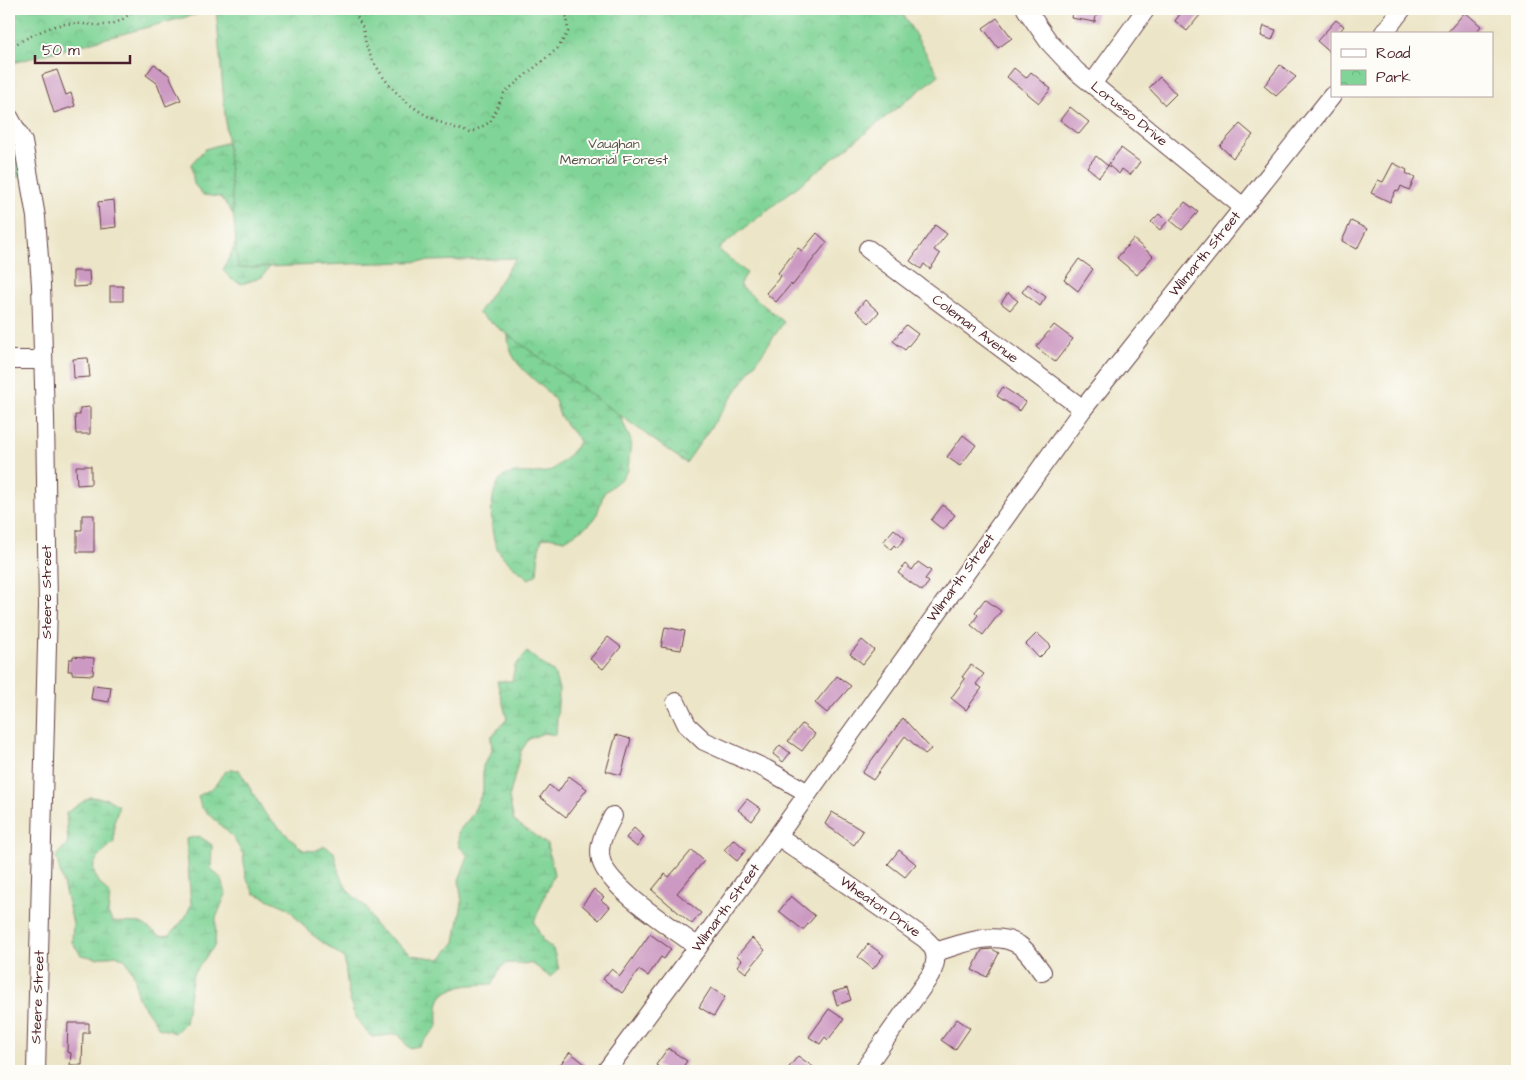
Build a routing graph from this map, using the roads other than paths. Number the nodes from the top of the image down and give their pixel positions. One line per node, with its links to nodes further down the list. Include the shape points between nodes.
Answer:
1 (1026, 9): 5 (street, Lorusso Drive, via 1063,58)
2 (1146, 9): 5 (street)
3 (1402, 9): 4 (street)
4 (1385, 32)
5 (1092, 84): 8 (street, Lorusso Drive)
6 (1331, 97): 8 (street, Wilmarth Street)
7 (9, 117): 11 (street, Steere Street, via 23,142 36,218)
8 (1243, 207): 12 (street, Wilmarth Street)
9 (868, 249): 12 (street, Coleman Avenue)
10 (9, 360): 11 (street)
11 (43, 360): 20 (street, Steere Street, via 48,606)
12 (1083, 409): 14 (street, Wilmarth Street)
13 (676, 702): 14 (street, via 687,724 704,740 766,768)
14 (808, 793): 16 (street, Wilmarth Street)
15 (613, 816): 17 (street, via 601,843 601,859 607,873 620,888)
16 (778, 836): 17 (street, Wilmarth Street); 18 (street, Wheaton Drive, via 924,938)
17 (698, 947): 21 (street, Wilmarth Street)
18 (935, 952): 19 (street, via 988,938 1005,940 1026,951); 22 (street, via 937,960 930,976)
19 (1042, 972)
20 (36, 1071)
21 (606, 1071)
22 (863, 1071)

